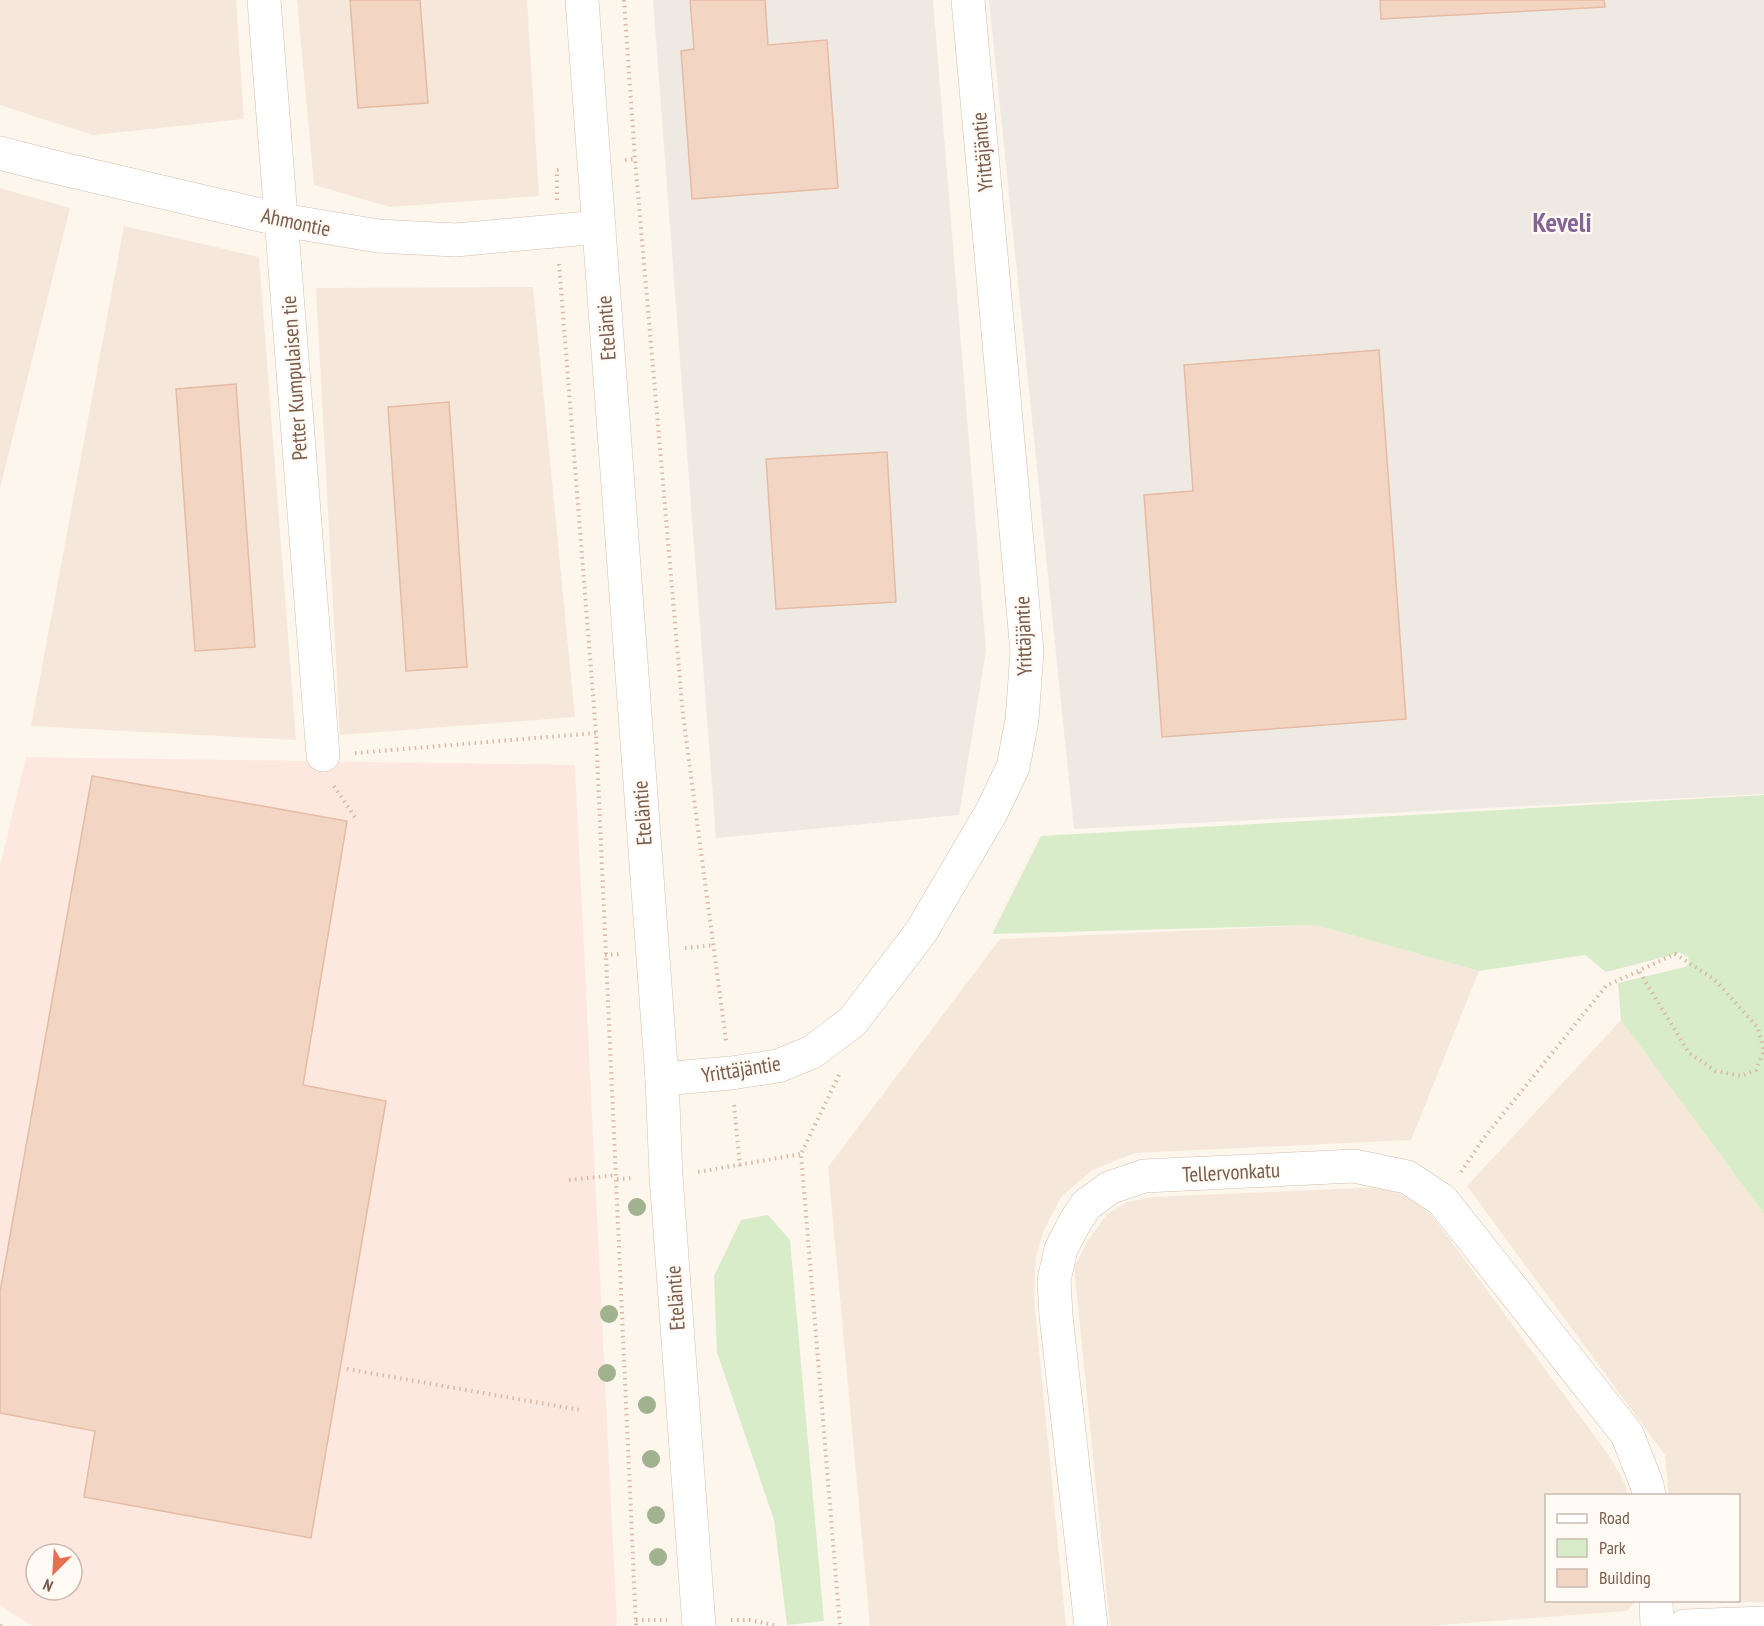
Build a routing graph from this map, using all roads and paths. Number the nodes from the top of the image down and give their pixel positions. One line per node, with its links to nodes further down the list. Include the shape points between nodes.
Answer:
1 (264, 0): 8 (street, Petter Kumpulaisen tie)
2 (582, 0): 7 (street, Eteläntie)
3 (624, 0): 6 (path)
4 (968, 0): 15 (street, Yrittäjäntie, via 1027,652 1022,720 1013,767 992,811 921,932 852,1022 812,1052 778,1066)
5 (0, 153): 8 (street, Ahmontie)
6 (635, 159): 7 (path); 15 (path, via 683,715)
7 (595, 164): 9 (street, Eteläntie); 10 (path, via 557,170)
8 (282, 220): 10 (street, Ahmontie, via 378,237 455,240); 12 (street, Petter Kumpulaisen tie)
9 (599, 227): 10 (street, Ahmontie); 16 (street, Eteläntie)
10 (557, 231): 11 (path)
11 (596, 733): 12 (path); 17 (path)
12 (323, 755): 13 (path, via 336,790)
13 (356, 819)
14 (1639, 971): 14 (path, via 1675,954 1714,979 1758,1028 1764,1051 1756,1070 1741,1076 1716,1071 1689,1053); 19 (path, via 1606,986 1483,1139)
15 (731, 1074): 16 (street, Yrittäjäntie); 27 (path, via 740,1166 801,1154)
16 (662, 1079): 26 (street, Eteläntie)
17 (616, 1176): 18 (path); 25 (path)
18 (569, 1180)
19 (1442, 1200): 22 (street, Tellervonkatu, via 1627,1434); 28 (street, Tellervonkatu, via 1407,1177 1354,1166 1144,1176 1109,1188 1086,1205 1061,1249 1054,1280)
20 (347, 1369): 21 (path)
21 (580, 1410)
22 (1648, 1494)
23 (1656, 1602): 29 (street)
24 (1764, 1623): 30 (street)
25 (636, 1626)
26 (699, 1626)
27 (840, 1626)
28 (1091, 1626)
29 (1657, 1626)
30 (1684, 1626)

